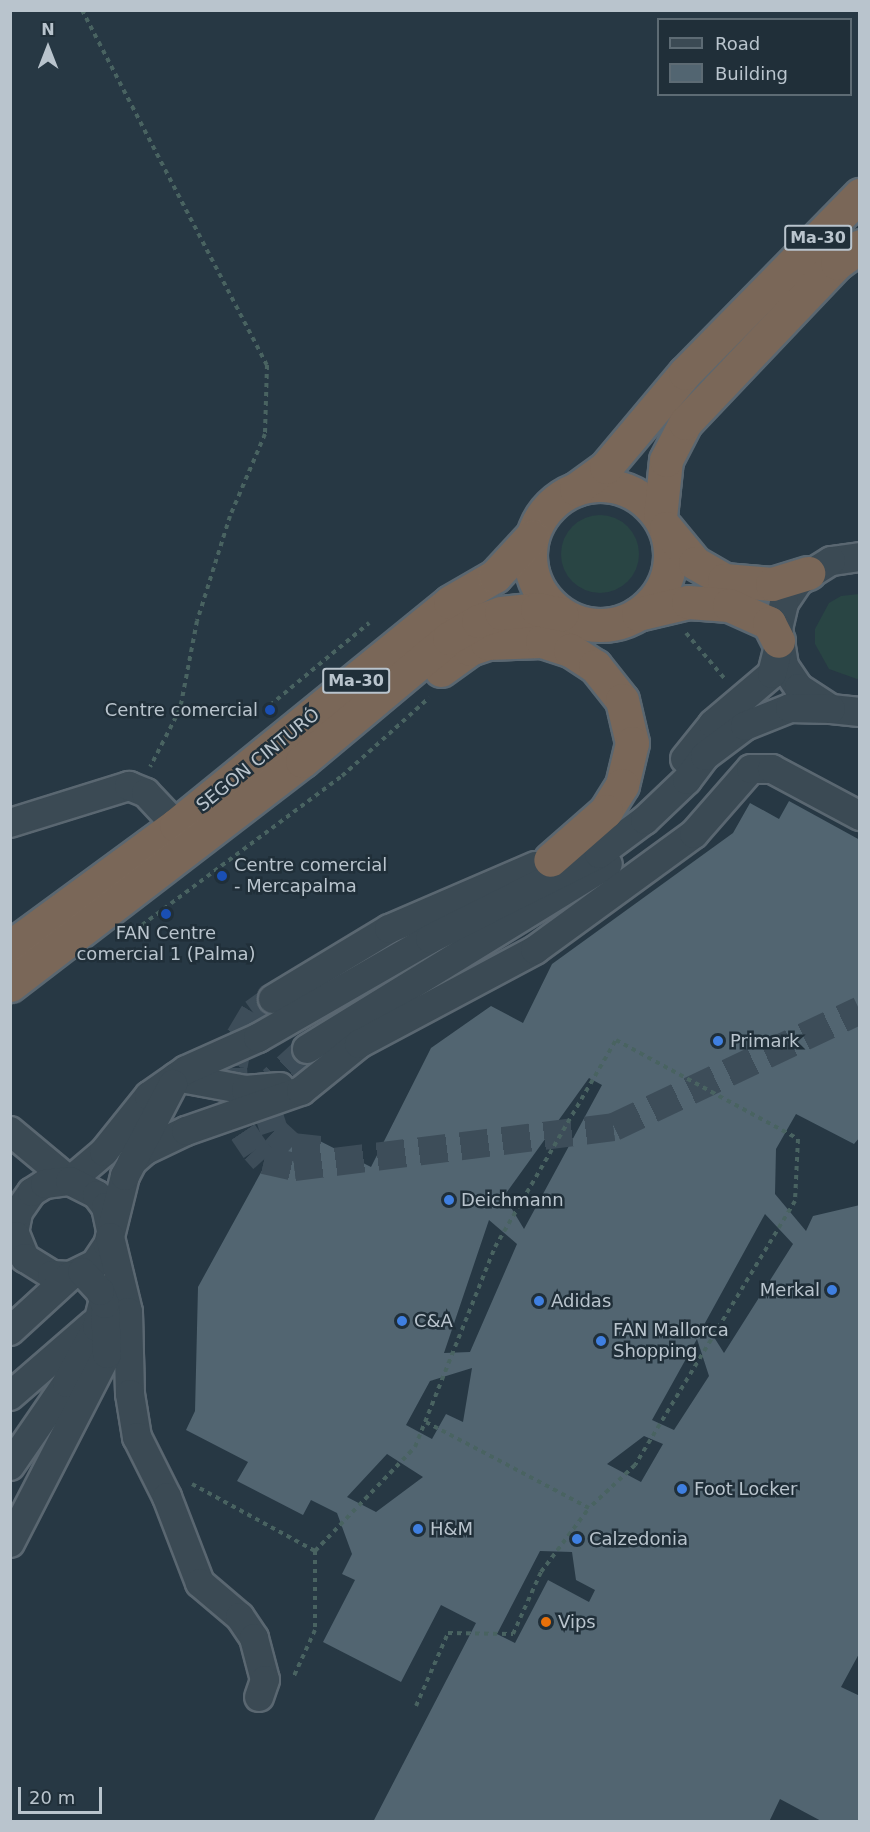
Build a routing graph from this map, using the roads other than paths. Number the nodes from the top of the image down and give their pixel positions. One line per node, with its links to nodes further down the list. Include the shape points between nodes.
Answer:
1 (860, 195): 4 (highway, Ma-30, via 685,373 606,466)
2 (860, 232): 3 (highway, Ma-30)
3 (848, 254): 5 (highway, Ma-30, via 702,400 676,435 663,473)
4 (576, 489): 5 (highway, Ma-30, via 599,485 623,488 644,500); 6 (highway, Ma-30, via 548,507)
5 (663, 523): 8 (highway, Ma-30, via 695,563 724,580 772,584); 10 (highway, Ma-30, via 670,552 667,576 656,597)
6 (532, 536): 9 (highway, Ma-30, via 530,558 534,579 545,599); 17 (highway, SEGON CINTURÓ / Ma-30, via 506,567 426,621)
7 (854, 556): 8 (street)
8 (808, 573): 11 (street, via 784,603)
9 (561, 614): 10 (highway, Ma-30, via 594,625 617,623); 14 (highway, Ma-30, via 514,611 465,627)
10 (638, 614): 11 (highway, Ma-30, via 699,602 752,613 769,623)
11 (778, 644): 12 (street, via 791,678 809,697); 18 (street, via 772,674 713,724 676,771 629,814 590,842)
12 (849, 713): 13 (street, via 790,708 774,712)
13 (736, 733): 19 (street, via 705,756 668,801 608,847); 25 (street, via 698,790 615,860)
14 (302, 761): 18 (highway, via 395,711 470,649 522,640 570,650 595,666 622,700 630,727 631,758 622,785 606,811); 23 (highway, Ma-30)
15 (860, 816): 25 (street, via 772,769 751,770 710,820 535,950)
16 (10, 823): 17 (street, via 123,787 146,793)
17 (176, 825): 20 (highway, Ma-30)
18 (549, 860): 19 (street); 24 (street, via 389,929)
19 (495, 906): 26 (street, via 430,939 298,1017)
20 (59, 913): 21 (highway); 22 (highway, Ma-30)
21 (10, 933)
22 (10, 947)
23 (10, 985)
24 (273, 999)
25 (316, 1059): 26 (street, via 266,1090); 28 (street, via 301,1091 186,1131 146,1150)
26 (176, 1077): 28 (street); 29 (street, via 150,1096 104,1152)
27 (10, 1131): 29 (street)
28 (132, 1162): 31 (street, via 117,1198)
29 (70, 1181): 30 (street, via 45,1184 32,1192); 31 (street, via 97,1195 109,1215)
30 (14, 1223): 32 (street, via 31,1264 52,1275); 33 (street)
31 (110, 1234): 32 (street, via 100,1258); 39 (street, via 130,1323 130,1394 136,1437 167,1497 200,1583 247,1624)
32 (76, 1274): 34 (street); 35 (street)
33 (10, 1277)
34 (102, 1303): 36 (street, via 92,1325); 37 (street, via 67,1383); 38 (street, via 109,1332 103,1366)
35 (10, 1331)
36 (10, 1396)
37 (10, 1466)
38 (10, 1544)
39 (262, 1688)

